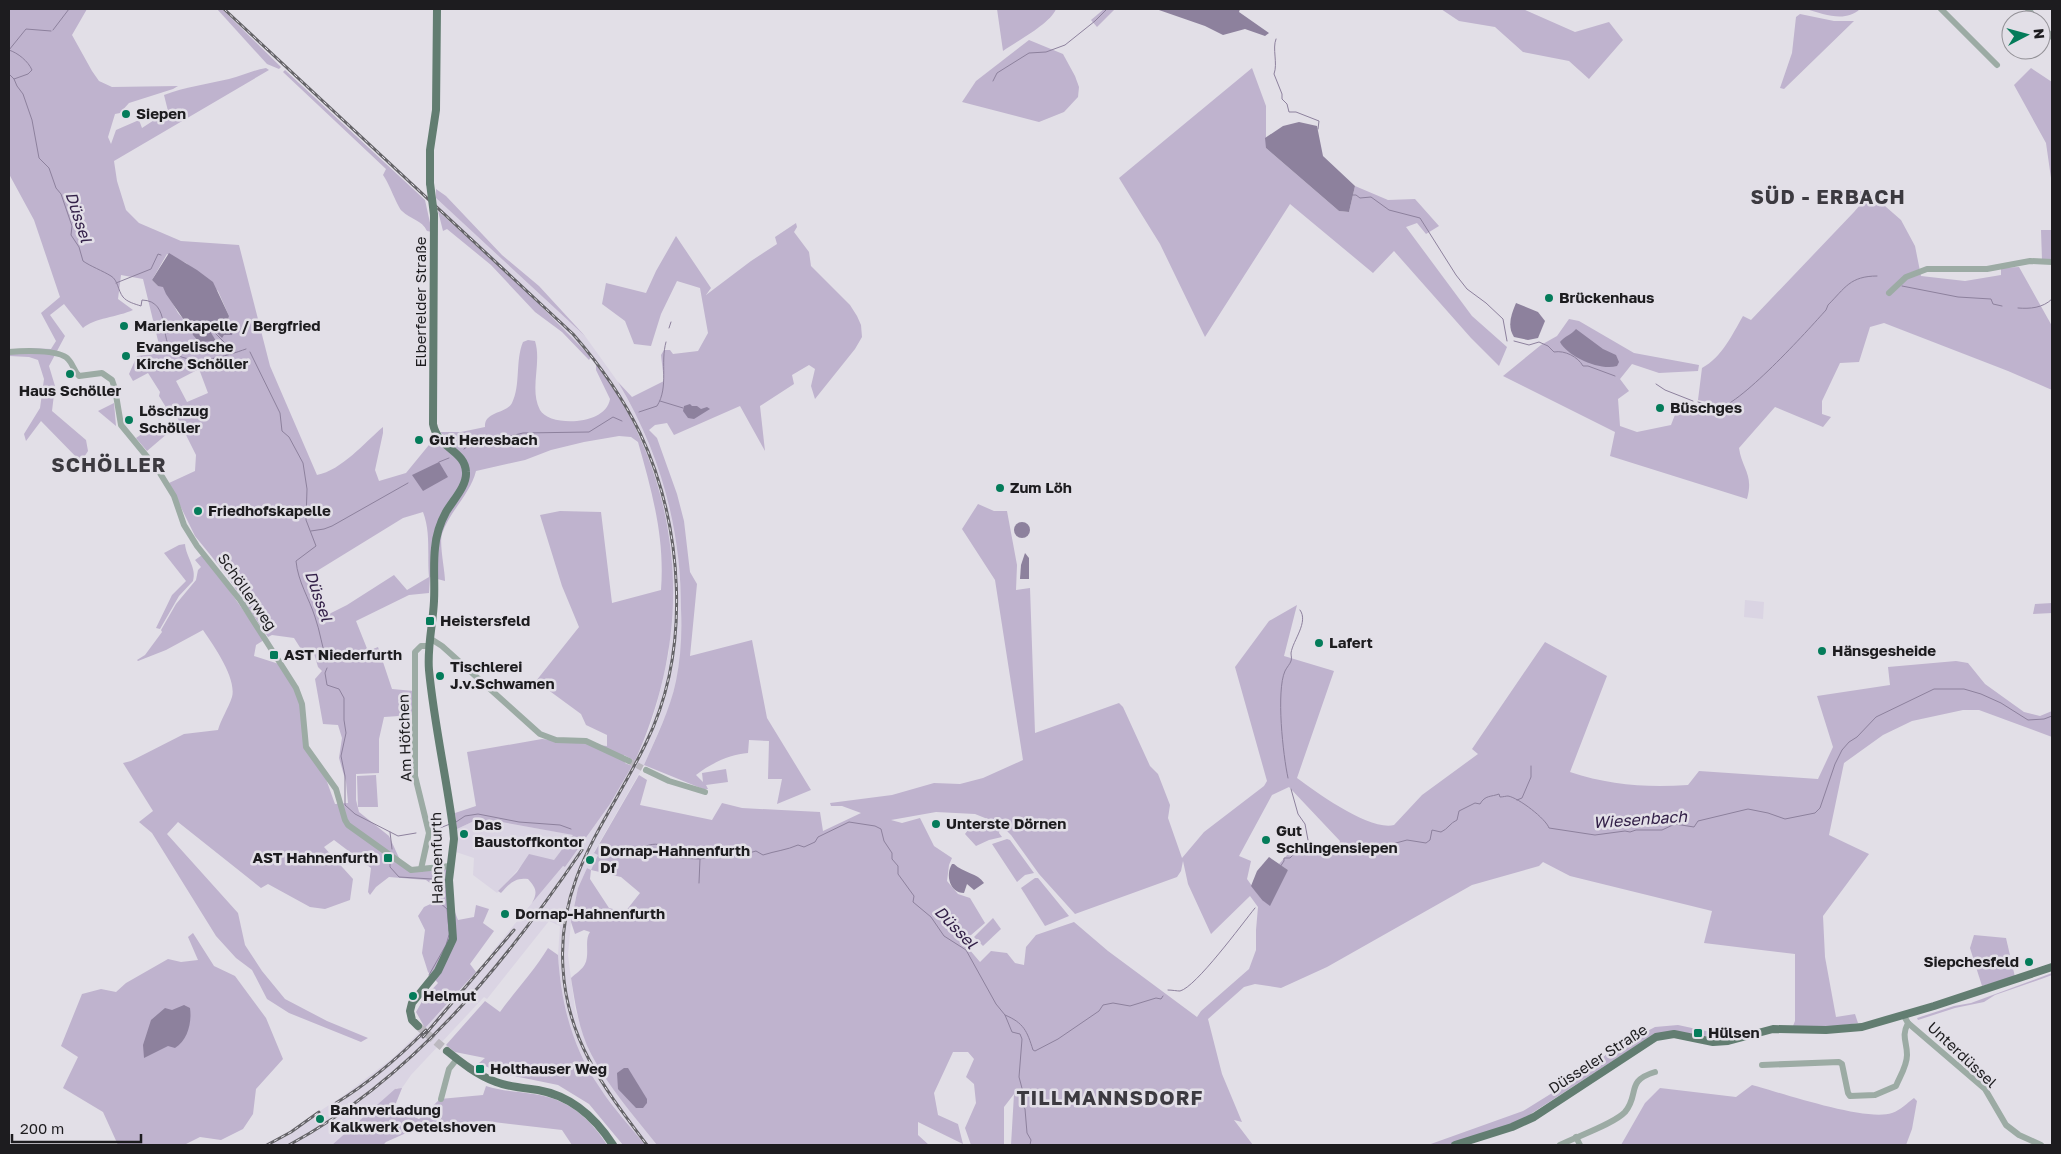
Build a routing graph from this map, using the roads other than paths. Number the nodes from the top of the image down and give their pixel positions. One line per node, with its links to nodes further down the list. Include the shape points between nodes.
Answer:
1 (437, 9): 7 (main road, Elberfelder Straße, bridge, via 436,110 430,150 434,215 433,424 439,439 458,455 467,474 466,481 440,523 435,548)
2 (1941, 9): 3 (street)
3 (1997, 65)
4 (2052, 262): 5 (street, via 2030,261 1987,269 1927,269 1906,277)
5 (1889, 294)
6 (9, 352): 12 (street, Schöllerweg, via 60,354 67,357 79,376 102,373 112,380 121,425 158,470 197,546 240,600 296,688 302,704 306,747 336,789 348,825 411,870)
7 (430, 643): 8 (street, via 442,646 540,734 556,740 586,741); 11 (main road, Hahnenfurth, via 429,669 453,828); 12 (street, Am Höfchen, via 420,646 415,652 416,776 429,833)
8 (629, 761)
9 (646, 770): 10 (street)
10 (705, 792)
11 (450, 866): 12 (street, Schöllerweg); 15 (main road, Hahnenfurth, via 453,939 438,971 412,1003 412,1020)
12 (421, 869)
13 (2052, 967): 14 (main road, Düsseler Straße)
14 (1906, 1019): 18 (street, via 1904,1069 1896,1086 1875,1096 1850,1096 1839,1062); 23 (main road, Düsseler Straße, via 1826,1030 1773,1029 1713,1042 1674,1034 1661,1035 1534,1117); 26 (street, Unterdüssel, via 1985,1090 2006,1125)
15 (418, 1026)
16 (447, 1050): 17 (main road)
17 (457, 1059): 20 (street, via 449,1069); 22 (main road, via 497,1083 552,1093 571,1101 593,1118)
18 (1762, 1065)
19 (1655, 1072): 21 (street, via 1638,1081 1632,1101 1620,1117)
20 (441, 1099)
21 (1576, 1137): 24 (street); 25 (street)
22 (614, 1145)
23 (1455, 1145)
24 (1560, 1145)
25 (1580, 1145)
26 (2041, 1145)

